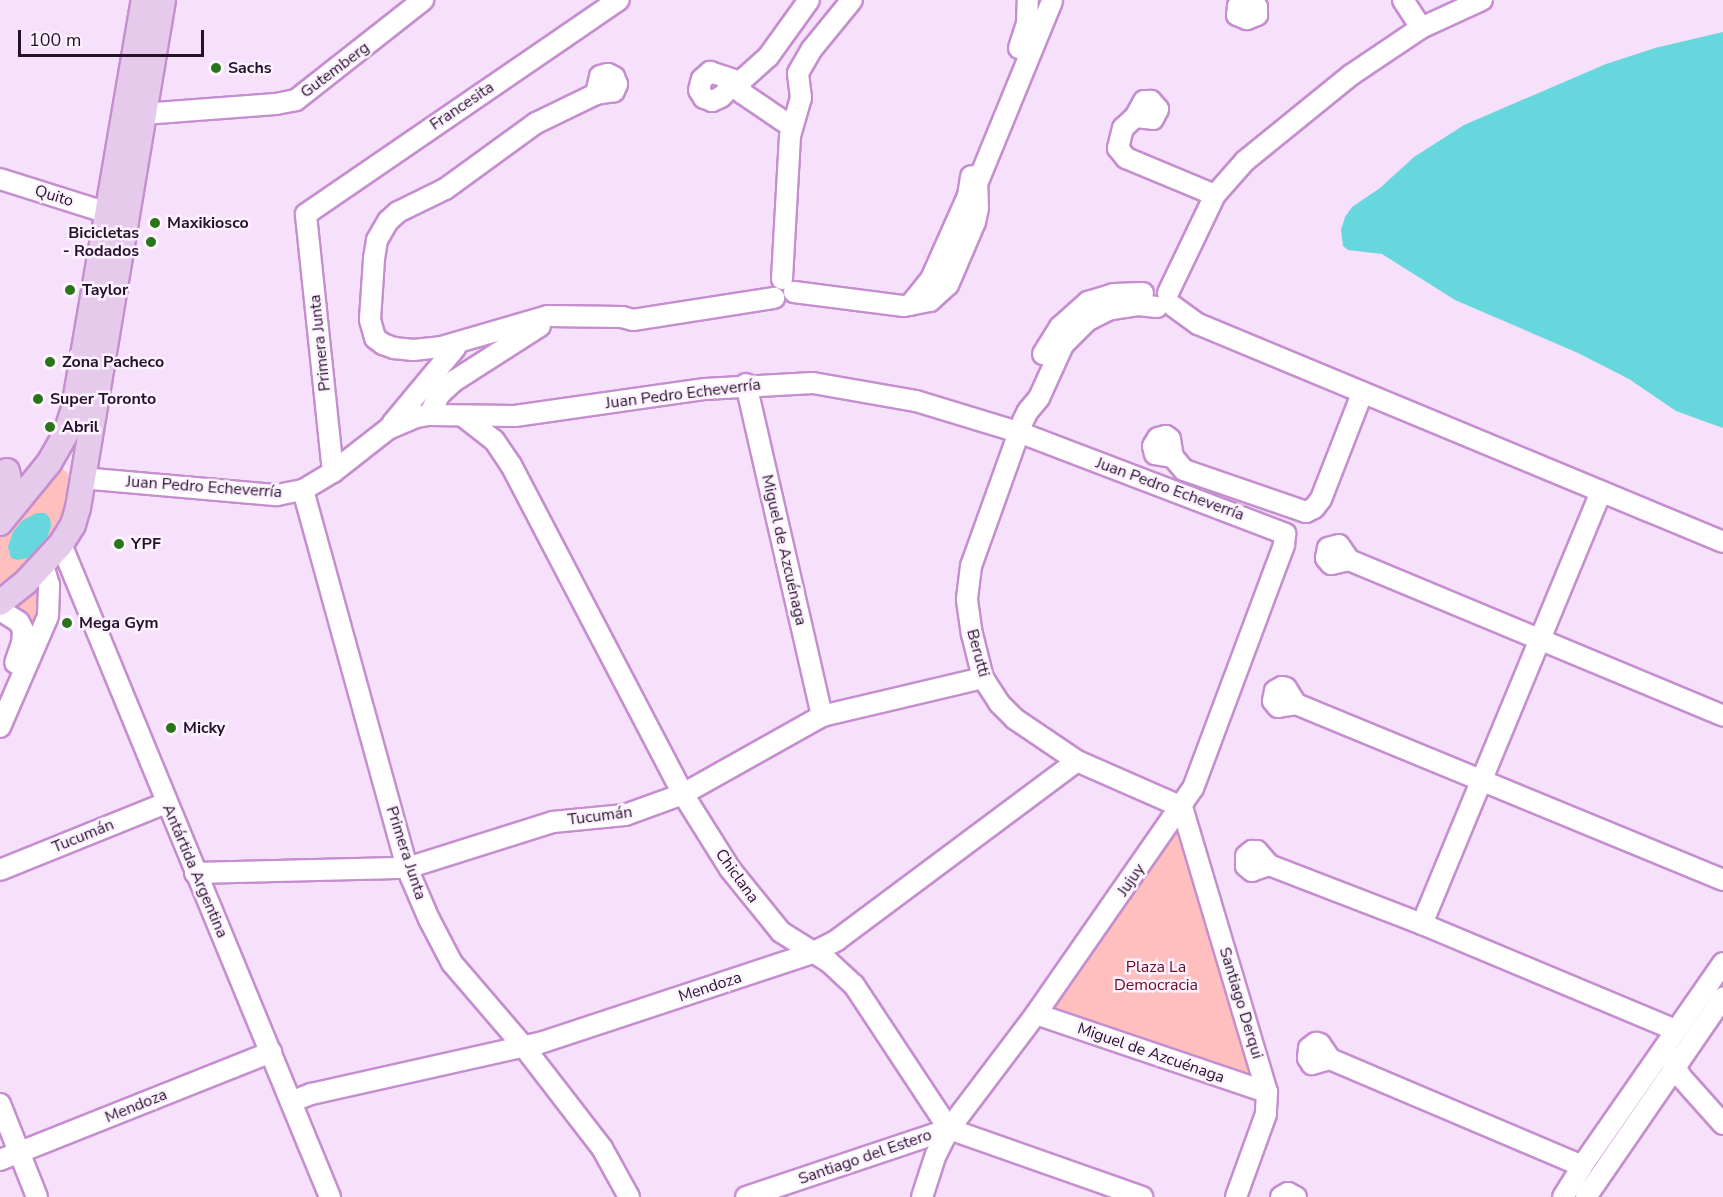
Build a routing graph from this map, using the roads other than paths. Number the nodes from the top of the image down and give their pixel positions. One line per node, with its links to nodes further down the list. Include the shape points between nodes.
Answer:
1 (144, 0): 15 (main road)
2 (163, 0): 15 (main road)
3 (423, 0): 15 (street, Gutemberg, via 296,100)
4 (619, 0): 22 (street, Francesita)
5 (809, 0): 17 (street, via 768,57 739,85 747,97)
6 (852, 0): 17 (street, via 803,62 797,80 801,98)
7 (1027, 0): 12 (street, via 1040,5); 19 (street, via 1027,23 972,170)
8 (1243, 0): 9 (street, via 1237,15 1247,20 1257,15)
9 (1252, 0)
10 (1403, 0): 13 (street)
11 (1482, 0): 13 (street)
12 (1052, 1): 19 (street)
13 (1421, 28): 20 (street, via 1307,108 1245,161)
14 (596, 94): 26 (street, via 536,123 445,189 398,212 382,228 374,259 370,320 375,338 383,344 413,350)
15 (134, 113): 21 (main road); 38 (main road)
16 (1135, 117): 20 (street, via 1119,136 1118,148 1126,158)
17 (792, 127): 23 (street)
18 (0, 179): 21 (street, Quito)
19 (973, 189): 23 (street, via 978,208 975,222 948,285 930,301 910,305)
20 (1215, 195): 24 (street)
21 (108, 213): 36 (main road, via 74,408 66,433)
22 (306, 214): 37 (street, Primera Junta)
23 (780, 289): 25 (street, via 633,311 622,317)
24 (1164, 300): 29 (street, via 1198,324); 33 (street, Berutti, via 1119,307 1088,320 1063,345)
25 (558, 315): 26 (street); 27 (street)
26 (462, 342): 27 (street, via 485,346); 32 (street)
27 (480, 363): 30 (street, via 439,395)
28 (746, 384): 31 (street, Juan Pedro Echeverría, via 515,416); 33 (street, Juan Pedro Echeverría, via 813,383 891,396); 55 (street, Miguel de Azcuénaga)
29 (1362, 394): 34 (street, via 1321,499 1306,512 1184,470); 40 (street)
30 (429, 415): 31 (street, Juan Pedro Echeverría); 32 (street, Juan Pedro Echeverría)
31 (463, 416): 60 (street, Chiclana, via 494,440 511,465)
32 (388, 429): 37 (street, Juan Pedro Echeverría)
33 (1020, 433): 42 (street, Juan Pedro Echeverría); 52 (street, Berutti, via 968,579 972,634)
34 (1173, 457)
35 (4, 467): 36 (main road, via 27,478); 41 (main road, via 12,495)
36 (43, 469): 38 (main road, via 63,460 76,466); 41 (main road)
37 (333, 472): 39 (street, Juan Pedro Echeverría)
38 (81, 478): 39 (street, Juan Pedro Echeverría, via 267,495); 44 (main road, via 73,525)
39 (303, 490): 64 (street, Primera Junta)
40 (1601, 492): 43 (street); 51 (street)
41 (3, 513)
42 (1285, 534): 62 (street, Jujuy, via 1193,788)
43 (1723, 542)
44 (61, 544): 46 (main road); 47 (street, Antártida Argentina)
45 (1349, 560): 51 (street)
46 (43, 565): 47 (street); 48 (main road); 50 (street, via 49,585)
47 (82, 594): 50 (street, via 67,592); 61 (street, Antártida Argentina)
48 (0, 603)
49 (0, 610): 53 (street, via 19,622 22,630 22,643)
50 (48, 615): 57 (street)
51 (1539, 640): 56 (street); 59 (street)
52 (983, 678): 55 (street, Tucumán); 58 (street, Berutti, via 999,703 1016,719)
53 (0, 698)
54 (1296, 704): 59 (street)
55 (822, 716): 60 (street, Tucumán)
56 (1723, 716)
57 (0, 727)
58 (1077, 761): 62 (street, Berutti); 69 (street, Mendoza, via 837,940)
59 (1481, 781): 67 (street); 68 (street)
60 (683, 794): 64 (street, Tucumán, via 625,815 554,822); 69 (street, Chiclana, via 730,869 766,915 781,932)
61 (165, 803): 65 (street, Tucumán); 66 (street, Antártida Argentina)
62 (1182, 807): 72 (street, Jujuy); 79 (street, Santiago Derqui)
63 (1269, 865): 68 (street)
64 (407, 868): 66 (street, Tucumán); 74 (street, Primera Junta, via 444,950)
65 (0, 870)
66 (195, 873): 76 (street, Antártida Argentina)
67 (1723, 880)
68 (1422, 924): 73 (street)
69 (812, 953): 74 (street, Mendoza); 83 (street, Chiclana, via 841,970 855,985)
70 (1723, 963): 73 (street)
71 (1723, 998): 78 (street)
72 (1036, 1014): 79 (street, Miguel de Azcuénaga); 83 (street, Jujuy)
73 (1676, 1030): 75 (street)
74 (524, 1047): 80 (street, Mendoza, via 311,1094); 90 (street, Primera Junta, via 602,1148)
75 (1664, 1048): 78 (street); 86 (street)
76 (271, 1052): 80 (street, Antártida Argentina); 84 (street, Mendoza)
77 (1330, 1059): 86 (street)
78 (1676, 1065): 82 (street, via 1681,1077); 87 (street)
79 (1267, 1092): 94 (street, Santiago Derqui, via 1266,1114)
80 (291, 1102): 89 (street, Antártida Argentina)
81 (0, 1104): 84 (street)
82 (1723, 1124)
83 (949, 1129): 91 (street, Santiago del Estero); 92 (street, Jujuy); 93 (street)
84 (19, 1152): 85 (street, Mendoza); 88 (street)
85 (0, 1160)
86 (1579, 1171): 87 (street); 97 (street)
87 (1589, 1192)
88 (37, 1197)
89 (330, 1197)
90 (629, 1197)
91 (746, 1197)
92 (922, 1197)
93 (1142, 1197)
94 (1236, 1197)
95 (1281, 1197): 96 (street, via 1288,1193)
96 (1296, 1197)
97 (1563, 1197)

